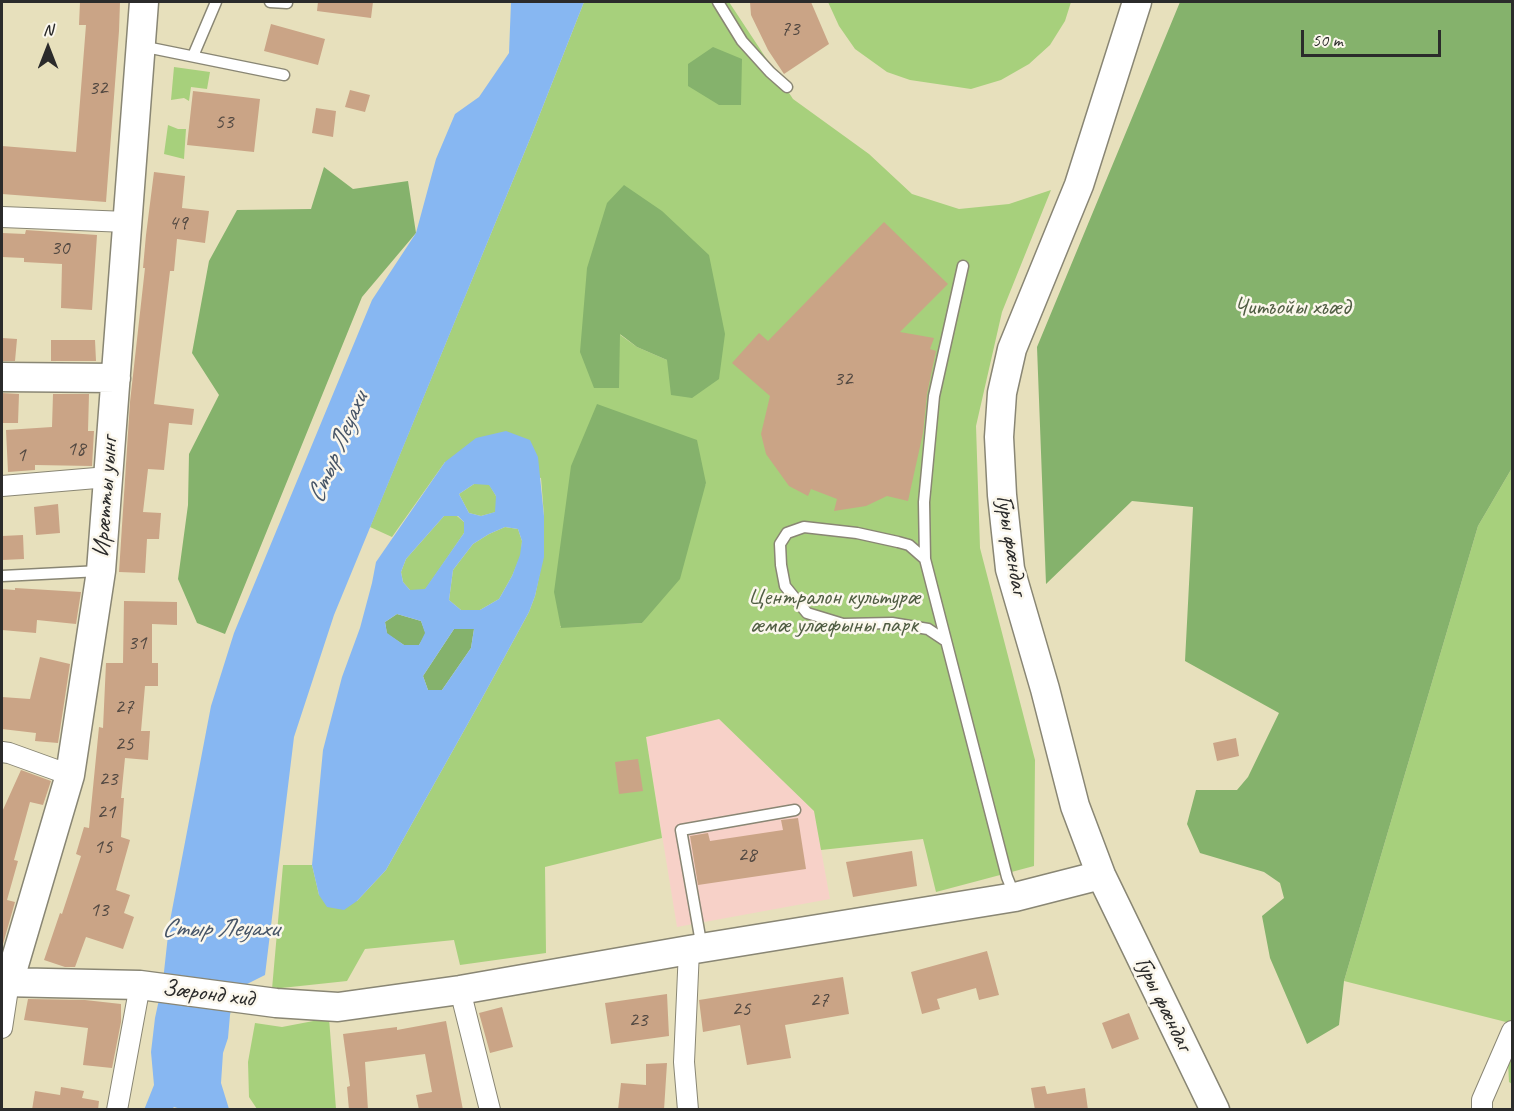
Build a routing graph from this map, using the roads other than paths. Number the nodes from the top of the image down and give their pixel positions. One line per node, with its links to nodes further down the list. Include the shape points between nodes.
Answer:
1 (144, 2): 7 (street, Ирæтты уынг)
2 (216, 2): 8 (lane)
3 (270, 2): 4 (lane)
4 (287, 2)
5 (718, 2): 10 (lane, via 742,41)
6 (1137, 2): 25 (street, Гуры фӕндаг, via 1079,184 1012,349 1002,393 999,437 1010,568 1075,807)
7 (140, 46): 8 (lane); 12 (street, Ирæтты уынг)
8 (194, 56): 9 (lane)
9 (284, 75)
10 (787, 87)
11 (2, 217): 12 (street)
12 (127, 222): 15 (street, Ирæтты уынг)
13 (963, 266): 18 (lane, via 934,396 924,502)
14 (2, 377): 15 (street)
15 (116, 378): 16 (street, Ирæтты уынг)
16 (108, 477): 17 (street); 19 (street, Ирæтты уынг)
17 (2, 486)
18 (925, 559): 21 (lane); 21 (lane, via 909,545 815,528 787,533 780,544 785,586 807,613 843,624 892,623 928,630)
19 (100, 571): 20 (lane); 23 (street, Ирæтты уынг)
20 (2, 576)
21 (945, 641): 26 (lane)
22 (2, 752): 23 (street)
23 (70, 775): 28 (street, Ирæтты уынг)
24 (795, 810): 27 (lane, via 681,830)
25 (1101, 875): 26 (street, Зæронд хид); 36 (street, Гуры фӕндаг)
26 (1015, 897): 27 (street, Зæронд хид)
27 (696, 949): 30 (street, Зæронд хид); 35 (street, via 684,1062)
28 (5, 982): 29 (street, Зæронд хид); 31 (street)
29 (140, 985): 30 (street, Зæронд хид, via 338,1007); 33 (street)
30 (460, 990): 34 (street)
31 (2, 1028)
32 (1512, 1031): 37 (street, via 1482,1100)
33 (117, 1110)
34 (490, 1110)
35 (688, 1110)
36 (1215, 1110)
37 (1482, 1110)

